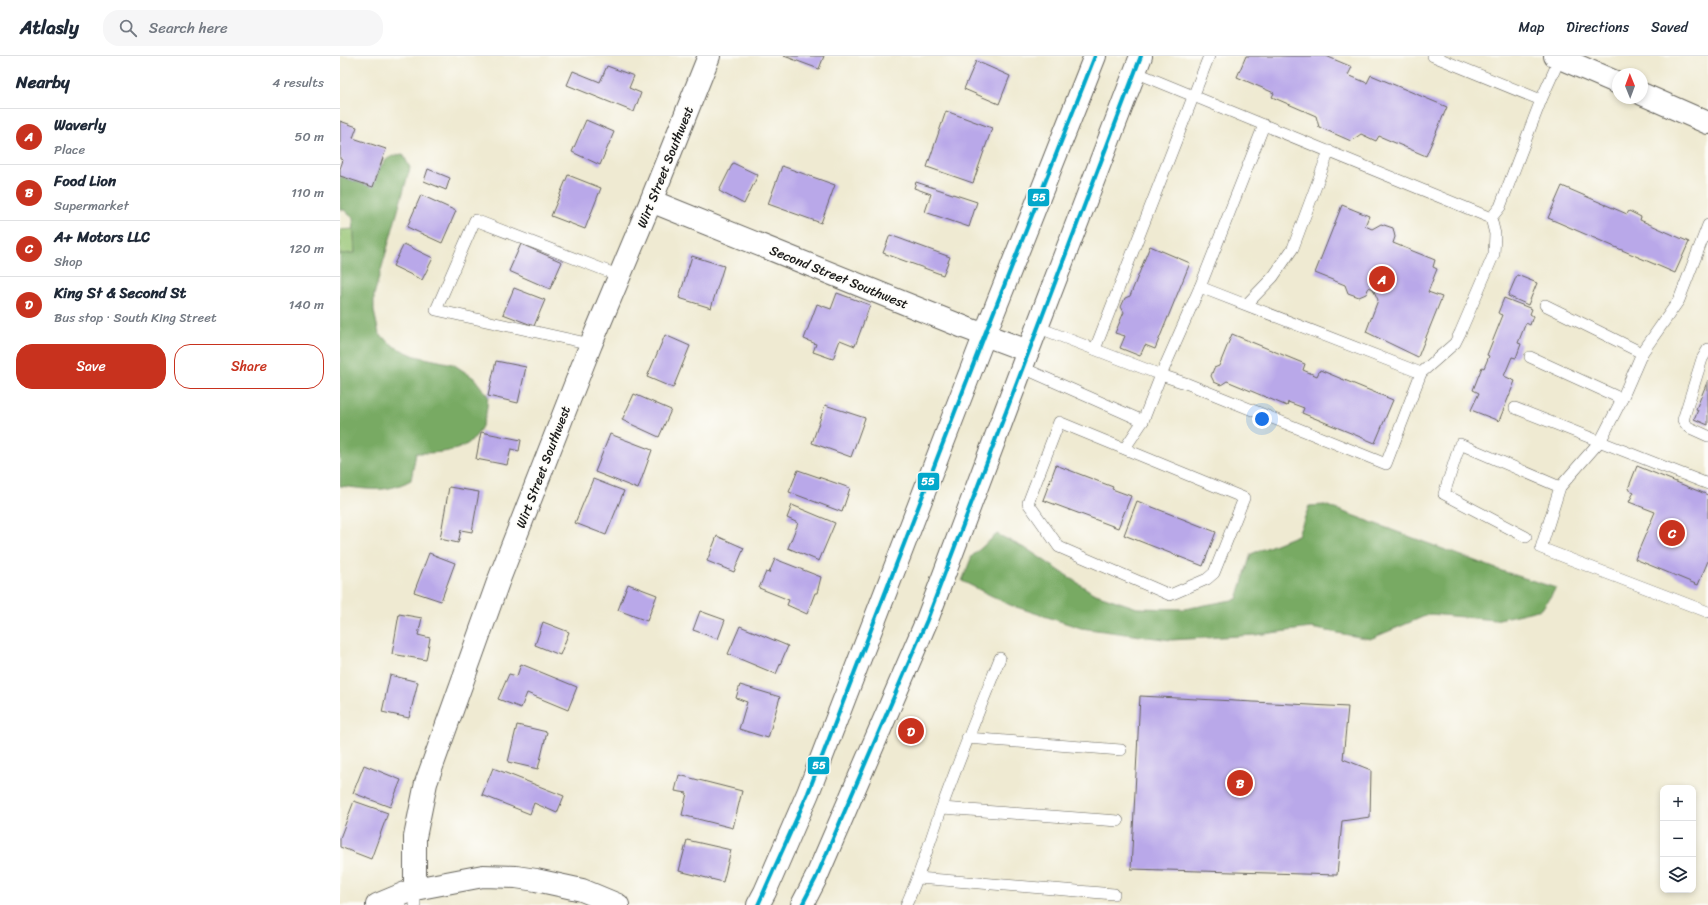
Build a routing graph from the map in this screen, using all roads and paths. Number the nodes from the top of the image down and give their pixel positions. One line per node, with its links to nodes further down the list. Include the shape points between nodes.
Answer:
1 (709, 56): 14 (main road, Wirt Street Southwest)
2 (1095, 56): 22 (main road)
3 (1209, 56): 8 (lane)
4 (1433, 56): 10 (lane)
5 (1558, 57): 7 (main road); 10 (lane)
6 (1138, 64): 8 (lane); 21 (main road)
7 (1612, 81)
8 (1194, 96): 12 (lane); 24 (lane)
9 (1648, 97): 11 (main road)
10 (1541, 100): 15 (lane, via 1500,207)
11 (1708, 123)
12 (1264, 125): 13 (lane); 18 (lane)
13 (1329, 151): 15 (lane); 19 (lane, via 1293,248 1274,277)
14 (651, 201): 17 (main road, Wirt Street Southwest); 22 (main road, Second Street Southwest)
15 (1491, 218): 29 (lane, via 1495,234 1494,254 1456,343)
16 (1708, 225): 26 (lane, via 1678,300)
17 (620, 276): 23 (main road, Wirt Street Southwest); 23 (lane, via 475,220 436,310)
18 (1200, 287): 19 (lane); 30 (lane)
19 (1247, 304): 29 (lane)
20 (1545, 305): 26 (lane)
21 (1037, 327): 24 (lane); 28 (main road)
22 (985, 334): 28 (main road, Second Street Southwest); 51 (main road, via 808,793)
23 (591, 344): 48 (main road, Wirt Street Southwest, via 498,582 426,783 415,838)
24 (1095, 349): 30 (lane)
25 (1708, 349): 34 (lane, via 1702,358 1683,420 1688,427)
26 (1642, 353): 31 (lane)
27 (1530, 356): 31 (lane)
28 (1024, 359): 33 (lane); 52 (main road, via 926,620 816,878)
29 (1421, 373): 30 (lane, via 1386,464)
30 (1161, 375): 33 (lane)
31 (1622, 399): 35 (lane)
32 (1515, 408): 35 (lane)
33 (1143, 422): 36 (lane)
34 (1708, 436)
35 (1601, 440): 37 (lane); 38 (lane)
36 (1125, 448): 36 (lane, via 1058,422 1028,503 1059,548 1170,594 1207,579 1214,572 1244,498)
37 (1708, 484)
38 (1560, 487): 39 (lane, via 1460,444 1444,494); 40 (lane, via 1541,548)
39 (1526, 537)
40 (1708, 612)
41 (1000, 658): 42 (lane)
42 (967, 738): 43 (lane); 44 (lane)
43 (1121, 750)
44 (942, 808): 45 (lane); 46 (lane)
45 (1118, 821)
46 (918, 878): 47 (lane); 53 (lane)
47 (1114, 894)
48 (415, 897): 49 (main road); 50 (main road, via 483,876 516,877 582,890)
49 (377, 905)
50 (618, 905)
51 (758, 905)
52 (802, 905)
53 (906, 905)

